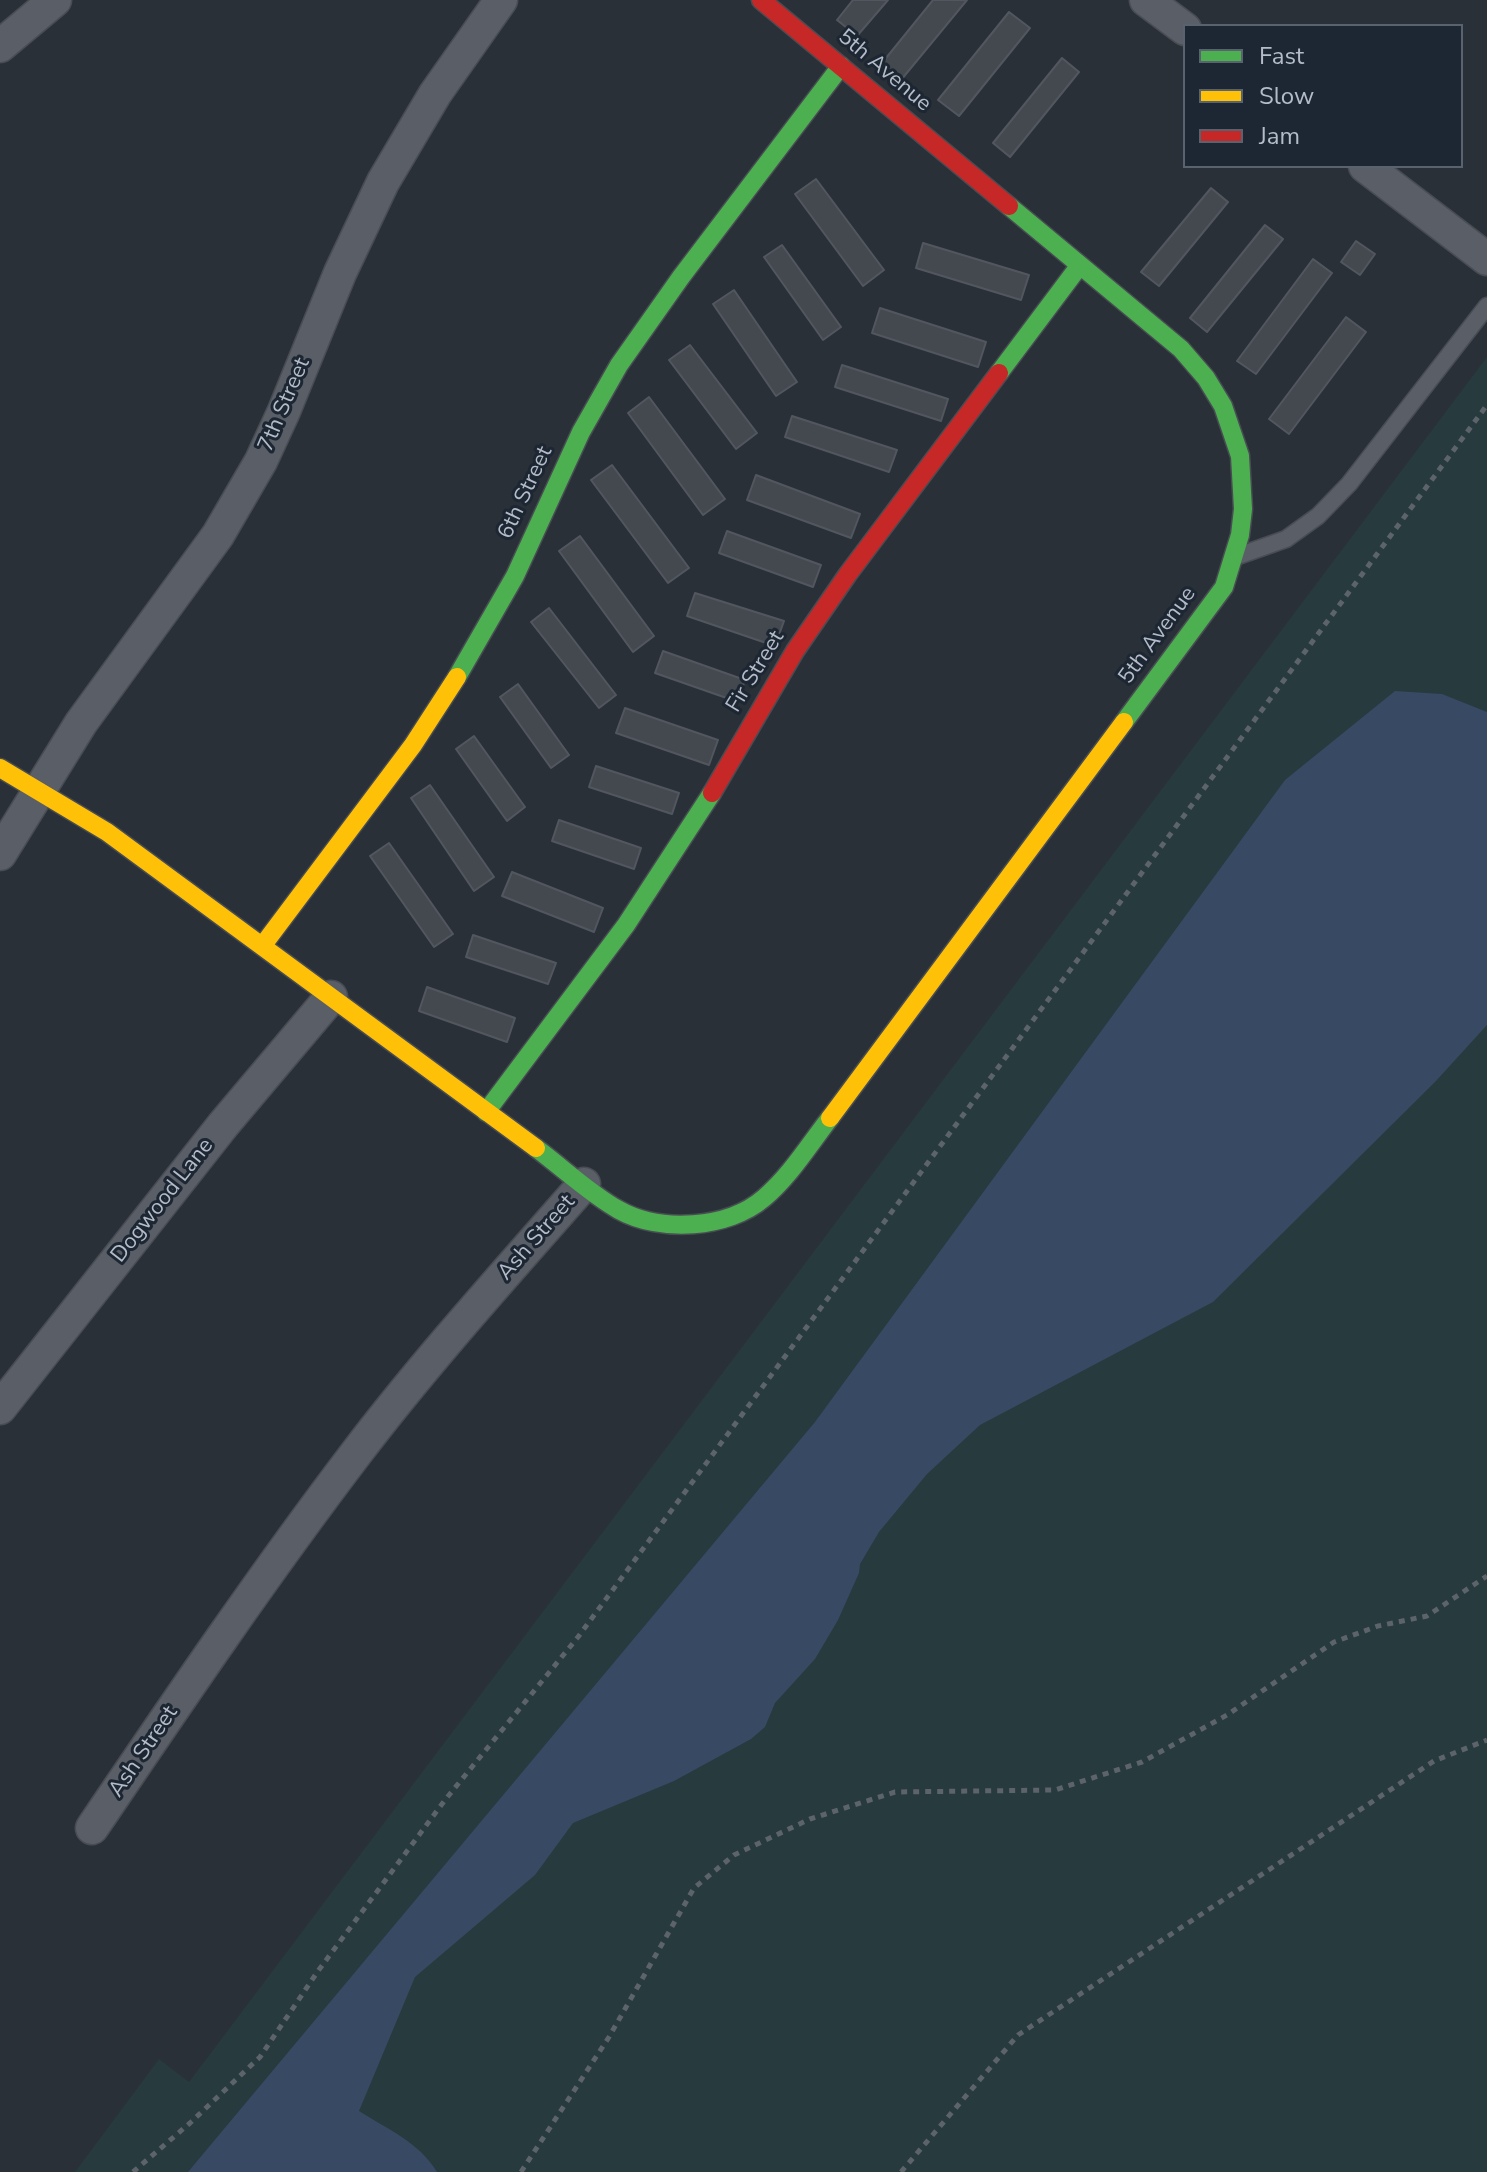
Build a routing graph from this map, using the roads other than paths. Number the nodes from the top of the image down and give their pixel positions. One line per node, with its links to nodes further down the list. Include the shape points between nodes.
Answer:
1 (55, 0): 6 (street)
2 (501, 0): 14 (street, 7th Street, via 435,94 383,182 261,461 218,535 81,723)
3 (761, 0): 7 (street, 5th Avenue)
4 (1146, 0): 5 (street)
5 (1183, 28)
6 (0, 46)
7 (841, 66): 10 (street, 5th Avenue); 16 (street, 6th Street, via 619,365 468,661 413,745)
8 (1368, 168): 9 (street)
9 (1487, 259)
10 (1080, 265): 12 (street, 5th Avenue, via 1181,349 1210,383 1235,431 1245,478); 18 (street, Fir Street, via 848,574 795,651 674,854)
11 (1487, 306): 12 (lane, via 1349,484 1318,516 1286,539)
12 (1237, 557): 19 (street, 5th Avenue, via 1224,587 1150,689 790,1171 762,1200 719,1221 677,1226 619,1210)
13 (0, 768): 14 (street, Ash Street)
14 (39, 792): 15 (street); 16 (street, Ash Street, via 107,832)
15 (0, 854)
16 (263, 945): 17 (street, Ash Street)
17 (331, 997): 18 (street, Ash Street); 20 (street, Dogwood Lane)
18 (486, 1112): 19 (street, Ash Street)
19 (584, 1184): 21 (street, Ash Street, via 359,1450 238,1612)
20 (0, 1408)
21 (92, 1828)

